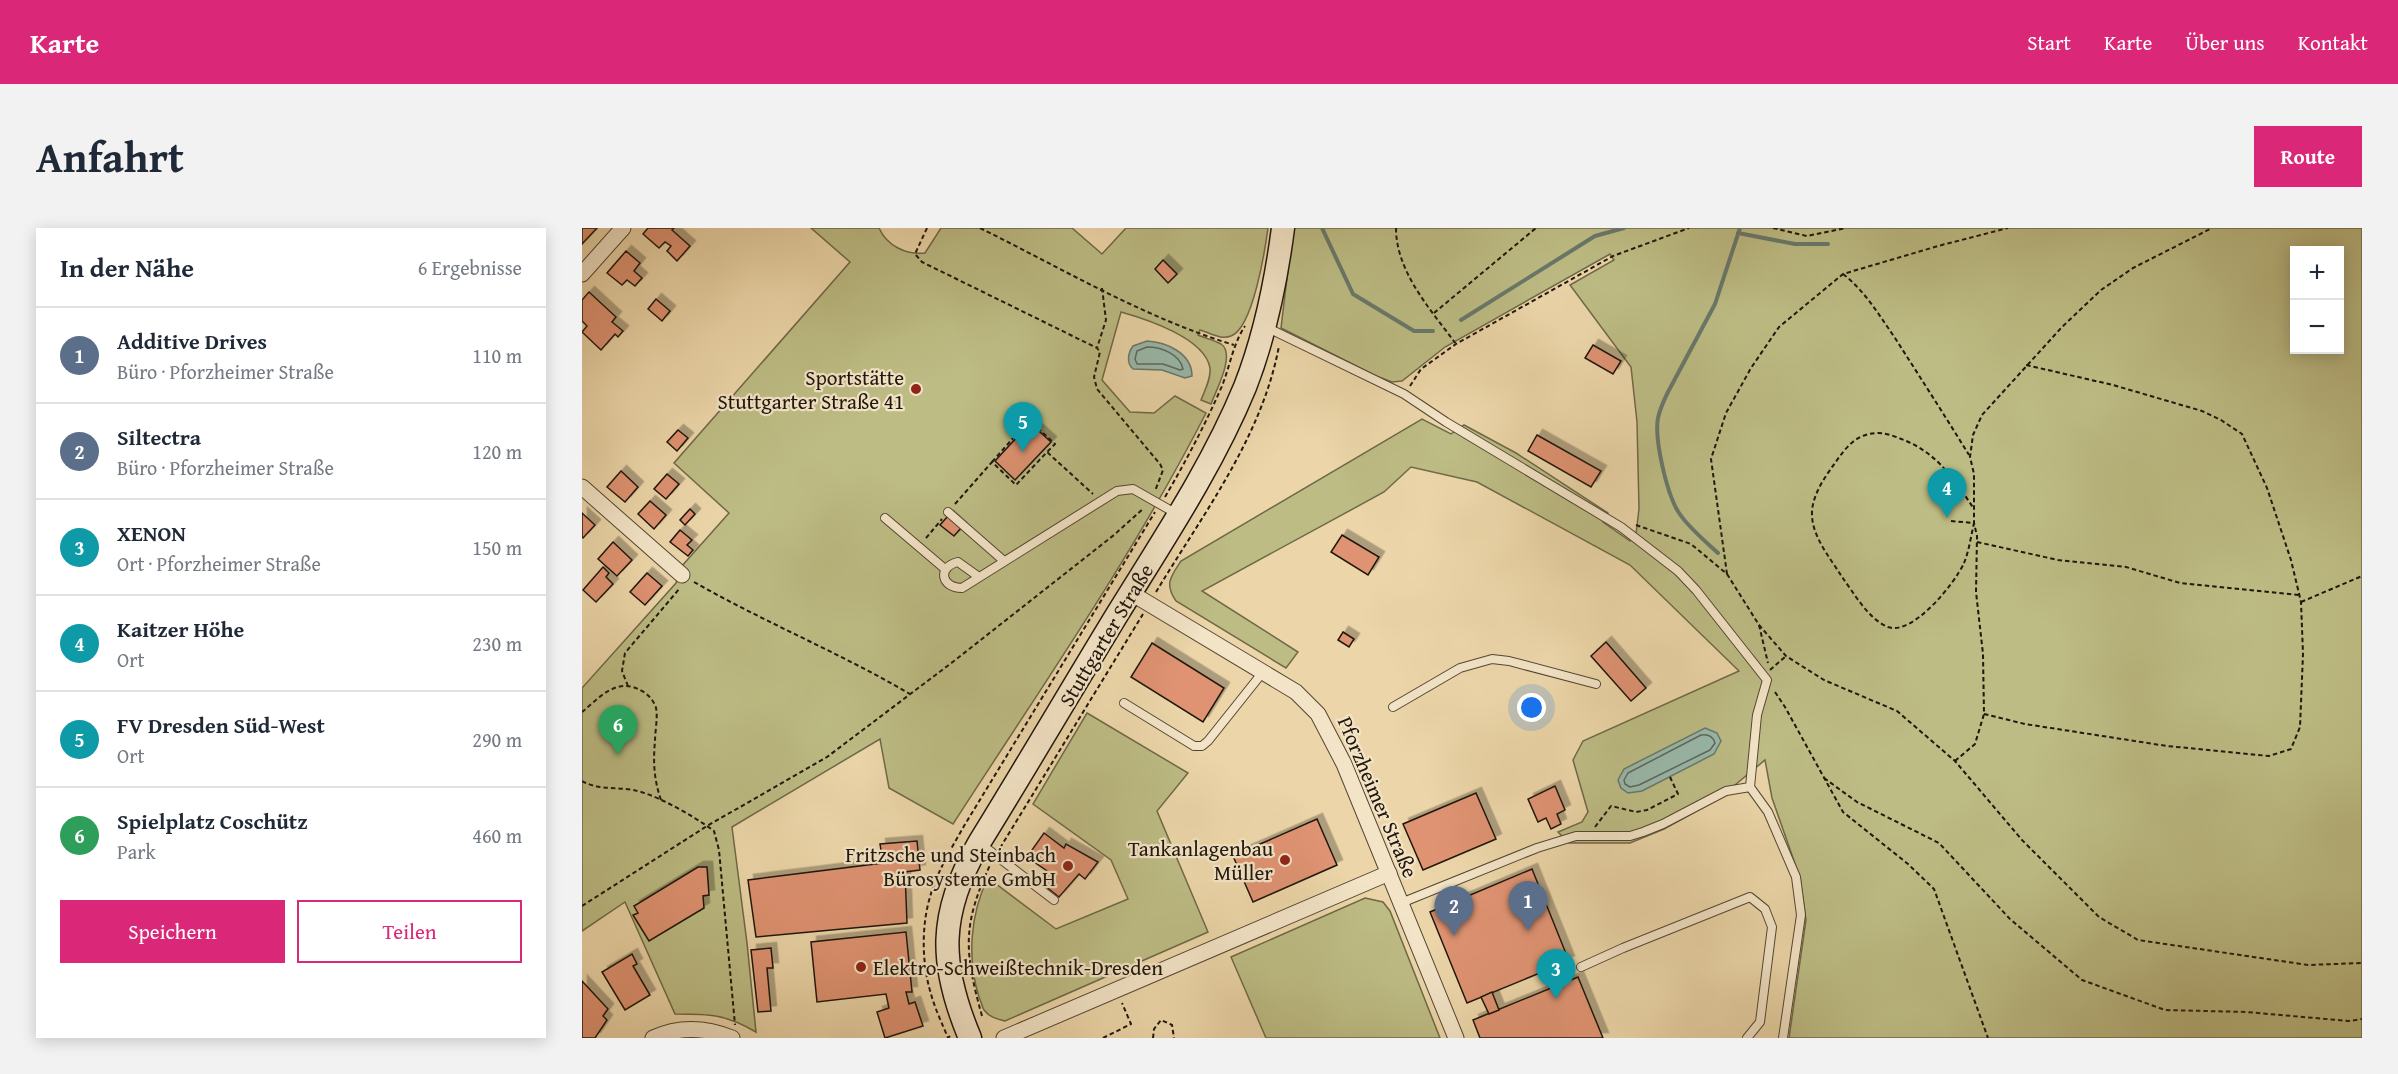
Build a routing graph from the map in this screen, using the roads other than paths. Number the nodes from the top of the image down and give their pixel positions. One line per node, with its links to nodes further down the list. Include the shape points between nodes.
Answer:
1 (623, 228): 3 (street)
2 (1283, 228): 4 (main road, Stuttgarter Straße)
3 (582, 274)
4 (1265, 327): 7 (main road, Stuttgarter Straße, via 1267,355); 18 (lane, via 1404,394 1621,526 1678,571 1767,680 1757,715)
5 (582, 487): 11 (street)
6 (948, 512): 9 (lane)
7 (1179, 515): 9 (lane, via 1133,489 1117,491); 13 (main road, Stuttgarter Straße)
8 (885, 518): 10 (lane)
9 (1004, 561): 12 (lane)
10 (945, 570): 12 (lane, via 958,562); 12 (lane, via 944,577 954,588 962,588)
11 (682, 575)
12 (979, 577)
13 (1131, 593): 14 (street, Pforzheimer Straße); 19 (main road, Stuttgarter Straße)
14 (1263, 672): 16 (lane, via 1202,746 1194,746); 20 (street, Pforzheimer Straße, via 1296,692 1318,714 1344,764)
15 (1596, 684): 17 (lane, via 1492,659 1460,668)
16 (1124, 703)
17 (1393, 707)
18 (1750, 787): 22 (lane, via 1726,791 1630,836 1576,836 1537,848); 30 (lane, via 1768,812 1796,877 1801,915)
19 (979, 843): 21 (lane); 26 (main road, Stuttgarter Straße, via 957,885 948,930 947,959 952,986)
20 (1389, 873): 22 (street, Pforzheimer Straße); 27 (street)
21 (1054, 900)
22 (1401, 903): 28 (street, Pforzheimer Straße)
23 (1581, 967): 29 (lane, via 1750,897 1765,909 1772,927 1760,1022)
24 (734, 1034): 25 (street, via 677,1030)
25 (653, 1038)
26 (970, 1038)
27 (1004, 1038)
28 (1456, 1038)
29 (1747, 1038)
30 (1783, 1038)

